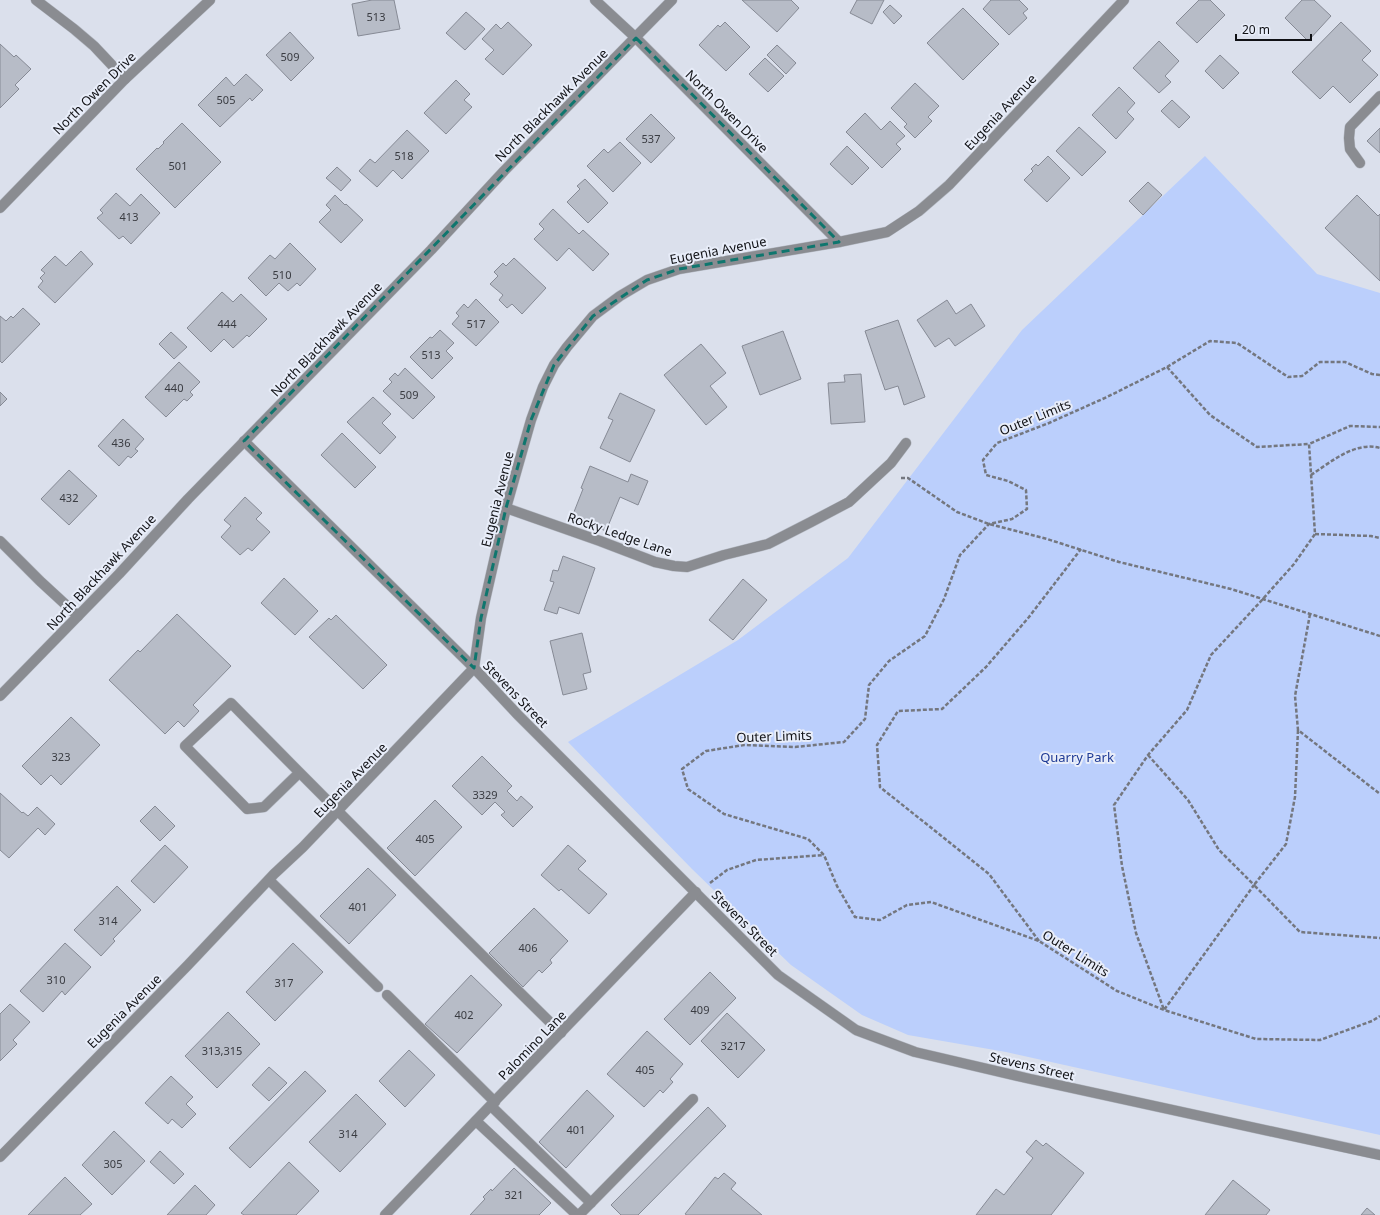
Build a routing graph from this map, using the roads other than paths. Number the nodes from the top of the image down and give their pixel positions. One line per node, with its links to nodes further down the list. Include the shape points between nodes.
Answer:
1 (36, 0): 7 (street, via 74,28)
2 (210, 0): 7 (street, North Owen Drive)
3 (595, 0): 6 (street, North Owen Drive)
4 (672, 0): 6 (street, North Blackhawk Avenue)
5 (1124, 0): 11 (street, Eugenia Avenue, via 949,186 919,211 887,232)
6 (636, 38): 11 (street, North Owen Drive); 12 (street, North Blackhawk Avenue, via 504,171)
7 (126, 79): 10 (street, North Owen Drive)
8 (1380, 96): 9 (street, via 1350,127 1350,148)
9 (1360, 163)
10 (0, 208)
11 (839, 242): 14 (street, Eugenia Avenue, via 679,269 647,280 594,316 567,347 546,382 531,420)
12 (244, 442): 16 (street, North Blackhawk Avenue); 17 (street, Stevens Street)
13 (906, 443): 14 (street, Rocky Ledge Lane, via 891,463 848,502 768,544 687,567 655,562)
14 (506, 508): 17 (street, Eugenia Avenue, via 481,618)
15 (0, 541): 16 (street)
16 (78, 616): 18 (street, North Blackhawk Avenue)
17 (474, 668): 20 (street, Eugenia Avenue); 22 (street, Stevens Street)
18 (0, 696)
19 (299, 773): 19 (street, via 230,703 185,746 247,809 264,807); 20 (street)
20 (338, 811): 21 (street, Eugenia Avenue); 25 (street)
21 (269, 880): 23 (street); 30 (street, Eugenia Avenue)
22 (696, 892): 25 (street, Palomino Lane); 29 (street, Stevens Street, via 778,975 856,1030 915,1052)
23 (378, 987)
24 (387, 995): 27 (street)
25 (561, 1034): 27 (street, Palomino Lane)
26 (693, 1099): 31 (street)
27 (493, 1104): 28 (street, Palomino Lane); 31 (street)
28 (476, 1121): 32 (street, Palomino Lane); 33 (street)
29 (1380, 1155)
30 (0, 1157)
31 (591, 1203): 33 (street)
32 (385, 1215)
33 (578, 1215)

